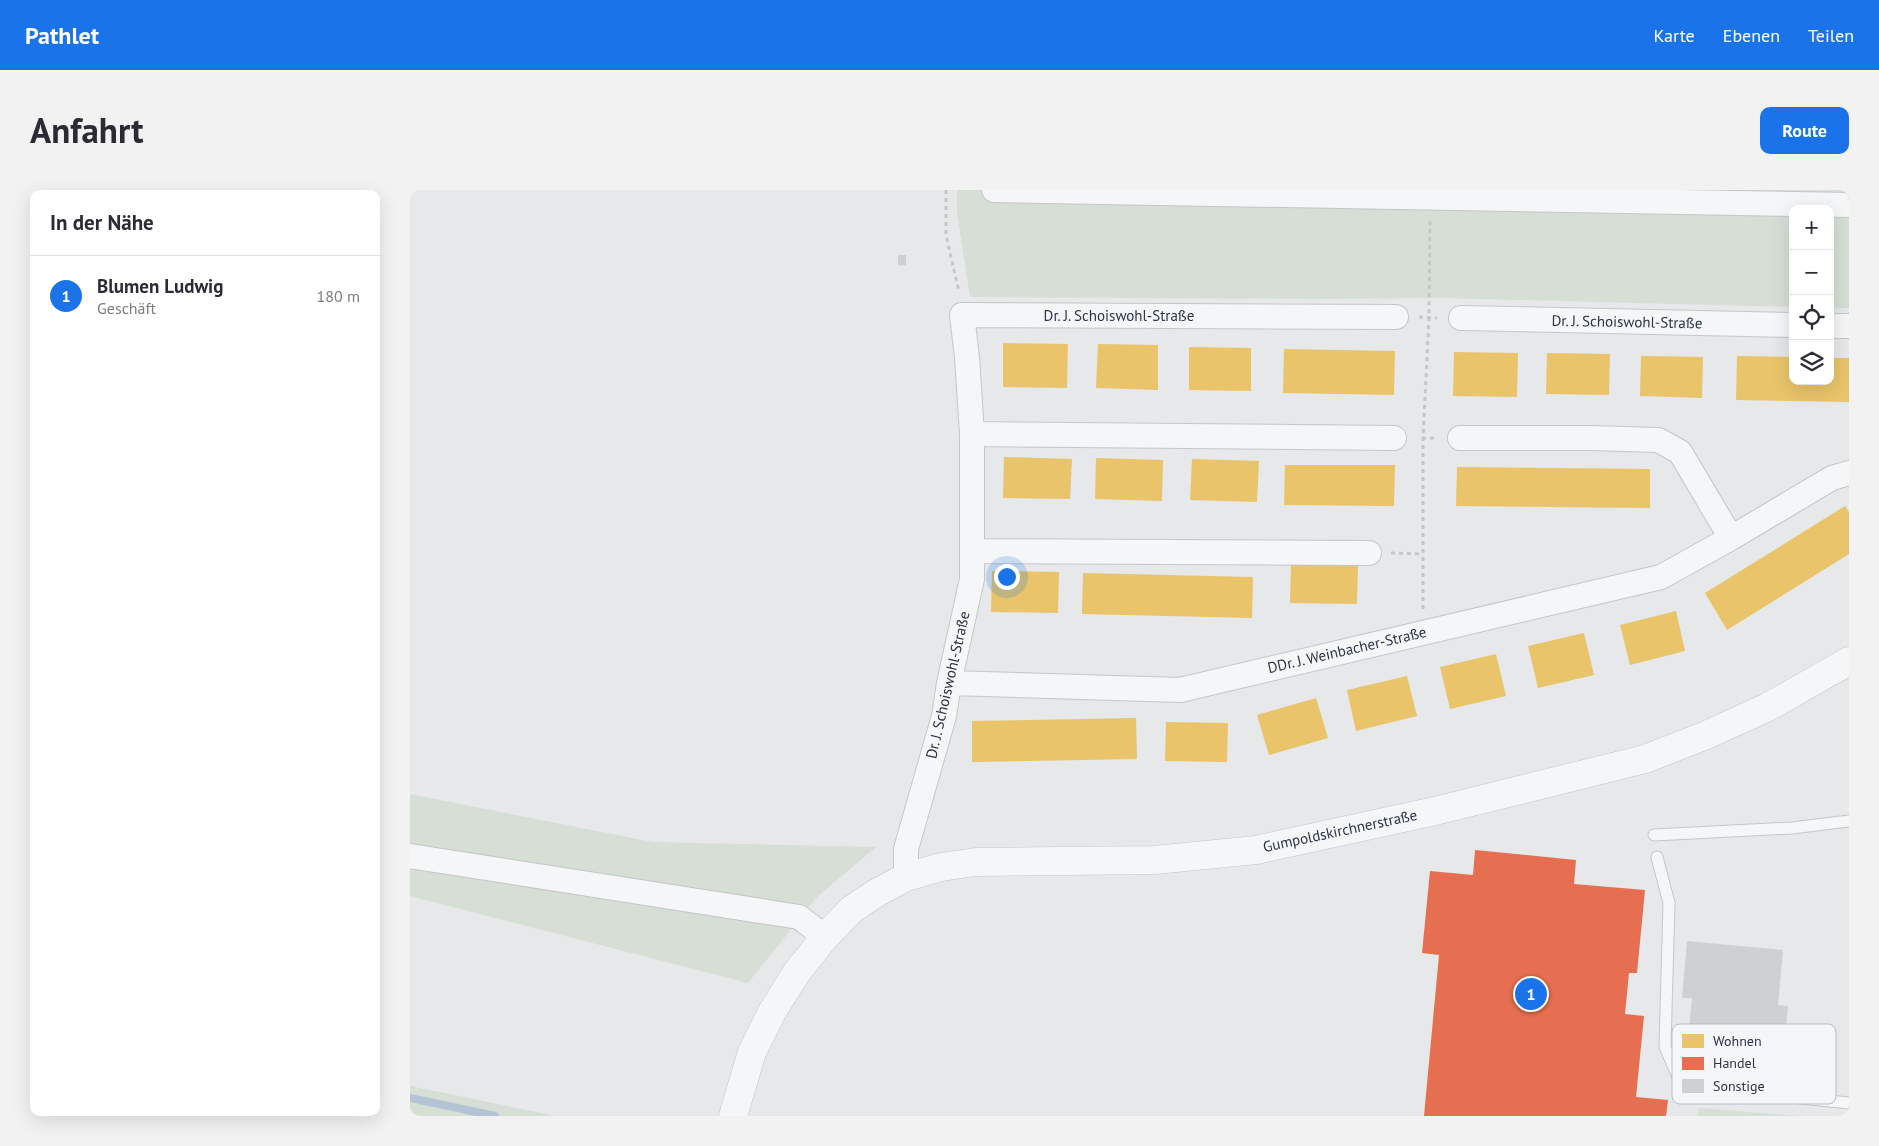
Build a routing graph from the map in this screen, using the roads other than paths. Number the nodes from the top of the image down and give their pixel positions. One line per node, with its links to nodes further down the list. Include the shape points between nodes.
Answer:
1 (994, 190): 2 (street)
2 (1849, 205)
3 (1396, 317): 8 (street, Dr. J. Schoiswohl-Straße, via 962,315)
4 (1461, 318): 5 (street, Dr. J. Schoiswohl-Straße)
5 (1789, 325)
6 (1834, 326): 7 (street)
7 (1849, 326)
8 (972, 434): 9 (street); 13 (street, Dr. J. Schoiswohl-Straße)
9 (1394, 438)
10 (1460, 438): 12 (street, via 1658,440 1680,452)
11 (1849, 473): 12 (street, DDr. J. Weinbacher-Straße, via 1832,478)
12 (1732, 538): 16 (street, DDr. J. Weinbacher-Straße, via 1661,577 1180,690)
13 (972, 551): 14 (street); 16 (street, Dr. J. Schoiswohl-Straße, via 972,579)
14 (1368, 553)
15 (1849, 661): 21 (street, Gumpoldskirchnerstraße, via 1768,707 1645,759 1435,811 1256,850 1155,860 976,862)
16 (949, 683): 21 (street, Dr. J. Schoiswohl-Straße, via 944,716 906,849)
17 (1849, 821): 18 (lane, via 1792,828)
18 (1654, 835)
19 (410, 856): 22 (street, via 799,917)
20 (1658, 857): 23 (lane, via 1669,904 1665,1047)
21 (906, 877): 22 (street, Gumpoldskirchnerstraße, via 852,909)
22 (825, 937): 26 (street, Gumpoldskirchnerstraße, via 797,972 772,1012 752,1052)
23 (1672, 1063)
24 (1836, 1102): 25 (lane)
25 (1849, 1103)
26 (733, 1116)

